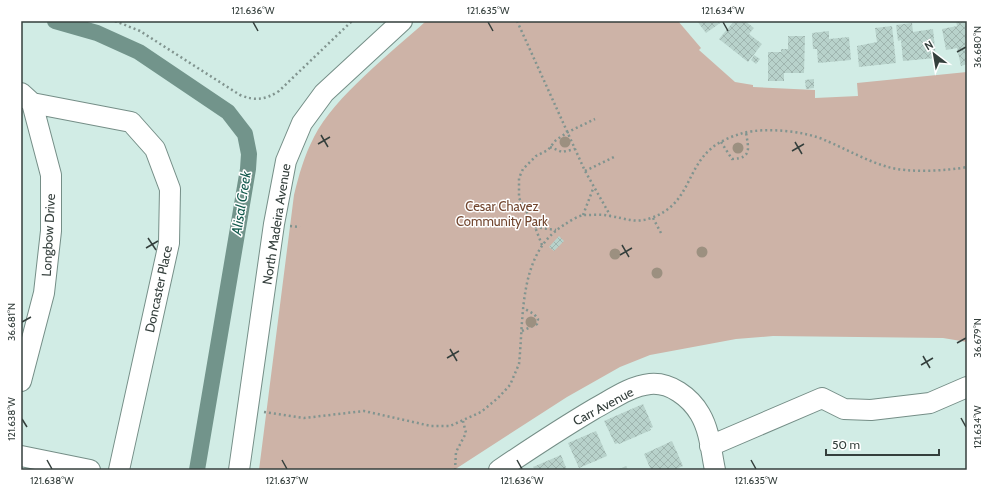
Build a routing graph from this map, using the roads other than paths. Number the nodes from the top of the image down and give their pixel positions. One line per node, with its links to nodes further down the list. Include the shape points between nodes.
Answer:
1 (402, 21): 9 (street, North Madeira Avenue, via 324,94 302,123 293,140 280,183)
2 (26, 98): 3 (street, Longbow Drive, via 51,175 51,231 44,293); 8 (street, Doncaster Place, via 131,122 155,149 170,189 169,243)
3 (21, 381)
4 (967, 387): 5 (street, via 930,403 872,410 844,409 822,398)
5 (710, 446): 10 (street, Carr Avenue, via 704,422 686,397 670,387 650,384 628,391 562,428); 11 (street, Carr Avenue)
6 (21, 456): 7 (street)
7 (90, 470)
8 (119, 470)
9 (240, 470)
10 (499, 470)
11 (715, 470)

